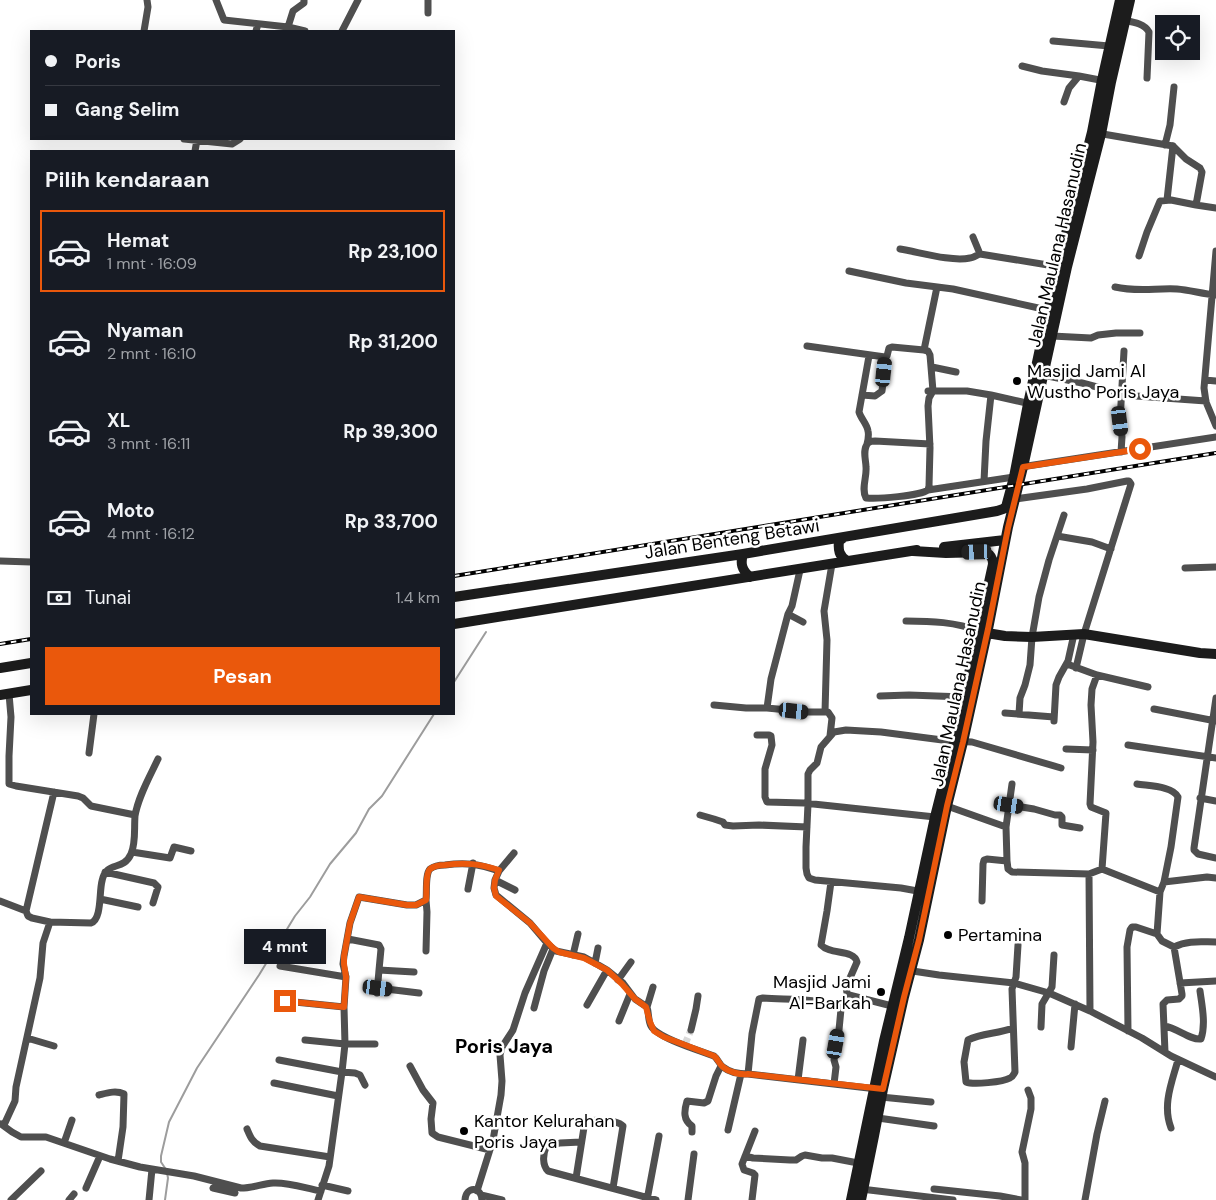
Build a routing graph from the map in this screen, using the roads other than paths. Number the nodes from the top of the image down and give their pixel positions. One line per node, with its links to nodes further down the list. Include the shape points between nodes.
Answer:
1 (146, 0): 12 (street)
2 (216, 0): 11 (street, via 224,20)
3 (304, 0): 10 (street, via 293,11)
4 (358, 0): 14 (street)
5 (428, 0): 8 (street)
6 (1120, 0): 9 (street, Jalan Maulana Hasanudin)
7 (1130, 0): 9 (street, Jalan Maulana Hasanudin)
8 (428, 13)
9 (1120, 19): 16 (street, Jalan Maulana Hasanudin); 19 (street, via 1148,28); 20 (street, Jalan Maulana Hasanudin)
10 (288, 26): 11 (street); 13 (street)
11 (257, 27)
12 (144, 30)
13 (302, 30)
14 (342, 30)
15 (1053, 41): 16 (street)
16 (1107, 46): 20 (street, Jalan Maulana Hasanudin)
17 (1022, 66): 18 (street)
18 (1082, 76): 20 (street); 22 (street, via 1070,88)
19 (1147, 78)
20 (1104, 80): 23 (street, Jalan Maulana Hasanudin)
21 (1174, 87): 26 (street)
22 (1064, 102)
23 (1096, 133): 26 (street); 36 (street, Jalan Maulana Hasanudin)
24 (197, 140): 25 (street, via 232,144); 27 (street)
25 (238, 140)
26 (1169, 145): 28 (street); 29 (street, via 1202,172)
27 (195, 150)
28 (1167, 200): 29 (street); 35 (street, via 1158,204)
29 (1196, 205): 30 (street)
30 (1216, 208)
31 (973, 238): 34 (street)
32 (900, 250): 34 (street, via 963,259)
33 (1216, 251): 40 (street)
34 (980, 254): 36 (street)
35 (1138, 256)
36 (1058, 266): 41 (street, Jalan Maulana Hasanudin)
37 (849, 271): 38 (street)
38 (937, 287): 41 (street); 45 (street)
39 (1115, 287): 40 (street, via 1177,289)
40 (1214, 295): 52 (street)
41 (1047, 310): 43 (street, Jalan Maulana Hasanudin); 59 (street, Jalan Maulana Hasanudin)
42 (1140, 333): 43 (street, via 1091,338)
43 (1052, 336): 51 (street, Jalan Maulana Hasanudin)
44 (807, 346): 47 (street)
45 (924, 350): 48 (street, via 892,347); 49 (street, via 930,355)
46 (1124, 351): 57 (street)
47 (869, 356): 48 (street); 55 (street)
48 (886, 357): 55 (street, via 882,391 875,396)
49 (932, 367): 50 (street); 54 (street)
50 (956, 372)
51 (1043, 375): 57 (street); 59 (street, Jalan Maulana Hasanudin)
52 (1205, 380): 53 (street); 58 (street)
53 (1216, 381)
54 (930, 391): 56 (street); 63 (street)
55 (862, 395): 62 (street, via 859,412 868,432)
56 (991, 395): 59 (street); 66 (street)
57 (1122, 395): 58 (street); 64 (street)
58 (1206, 400): 60 (street)
59 (1032, 405): 65 (street, Jalan Maulana Hasanudin)
60 (1216, 426)
61 (1216, 437): 64 (street)
62 (867, 444): 63 (street, via 875,441); 67 (street, via 864,456 866,498)
63 (930, 444): 67 (street)
64 (1121, 452): 65 (street)
65 (1017, 471): 66 (street); 68 (street, Jalan Maulana Hasanudin)
66 (984, 481): 67 (street)
67 (928, 490)
68 (1011, 499): 69 (street, Jalan Benteng Betawi, via 1003,509); 71 (street, Jalan Maulana Hasanudin); 75 (street, via 1129,481 1132,485)
69 (979, 514): 71 (street, via 997,519); 73 (street, Jalan Benteng Betawi)
70 (1064, 515): 72 (street)
71 (1008, 528): 74 (street, Jalan Maulana Hasanudin)
72 (1057, 536): 75 (street); 93 (street, via 1039,597)
73 (843, 538): 77 (street, Jalan Benteng Betawi); 79 (street, via 839,541 839,553)
74 (1005, 540): 76 (street); 91 (street, Jalan Maulana Hasanudin)
75 (1111, 548): 92 (street)
76 (913, 551): 79 (street); 91 (street, Jalan Maulana Hasanudin, via 990,554 993,564)
77 (742, 554): 85 (street, via 742,567); 86 (street, Jalan Benteng Betawi)
78 (0, 561): 80 (street)
79 (847, 561): 81 (street)
80 (30, 562)
81 (832, 564): 84 (street); 109 (street, via 824,611 827,640)
82 (1216, 567): 83 (street)
83 (1185, 568)
84 (800, 570): 85 (street); 87 (street)
85 (750, 577): 90 (street)
86 (455, 597)
87 (788, 614): 89 (street); 107 (street)
88 (906, 621): 91 (street, via 959,624)
89 (803, 622)
90 (455, 624)
91 (983, 632): 93 (street); 104 (street, Jalan Maulana Hasanudin); 116 (street, Jalan Maulana Hasanudin)
92 (1079, 634): 93 (street); 94 (street); 96 (street); 98 (street)
93 (1032, 636): 111 (street, via 1030,664)
94 (1216, 654)
95 (30, 663): 97 (street)
96 (1067, 664): 98 (street); 111 (street, via 1056,685 1054,719)
97 (0, 668)
98 (1076, 668): 99 (street)
99 (1097, 675): 100 (street); 119 (street, via 1091,705)
100 (1148, 687)
101 (30, 690): 102 (street)
102 (4, 695): 127 (street, via 10,717 9,784)
103 (880, 696): 104 (street)
104 (964, 697): 116 (street, Jalan Maulana Hasanudin)
105 (1216, 698): 113 (street)
106 (714, 705): 107 (street)
107 (767, 708): 109 (street)
108 (1154, 709): 113 (street)
109 (825, 712): 115 (street, via 832,718)
110 (1005, 713): 111 (street)
111 (1019, 714)
112 (94, 715): 120 (street)
113 (1214, 721): 121 (street)
114 (757, 735): 130 (street, via 771,736 772,745 765,769 766,802)
115 (830, 736): 116 (street, via 846,730); 130 (street, via 809,772)
116 (953, 741): 124 (street, via 972,742); 132 (street, Jalan Maulana Hasanudin); 135 (street, Jalan Maulana Hasanudin)
117 (1128, 745): 121 (street)
118 (1066, 749): 119 (street)
119 (1093, 750): 146 (street, via 1090,806 1104,811 1106,816)
120 (89, 753)
121 (1207, 757): 122 (street); 128 (street)
122 (1216, 758)
123 (158, 759): 133 (street)
124 (1062, 768)
125 (1012, 784): 131 (street)
126 (1138, 784): 153 (street, via 1170,789 1178,797)
127 (54, 792): 133 (street, via 82,797 94,807); 164 (street)
128 (1200, 798): 129 (street); 143 (street, via 1194,850)
129 (1216, 800)
130 (808, 804): 135 (street); 137 (street)
131 (1009, 805): 136 (street); 138 (street, via 1060,815 1062,825)
132 (947, 806): 136 (street); 139 (street, Jalan Maulana Hasanudin)
133 (136, 815): 141 (street)
134 (700, 815): 137 (street, via 732,826)
135 (932, 817): 139 (street, Jalan Maulana Hasanudin)
136 (1006, 826): 144 (street)
137 (806, 827): 152 (street, via 806,874 814,880)
138 (1080, 828)
139 (936, 838): 156 (street, Jalan Maulana Hasanudin)
140 (191, 851): 141 (street, via 174,847 170,858)
141 (132, 852): 148 (street, via 124,863)
142 (514, 853): 147 (street)
143 (1216, 858)
144 (1006, 861): 149 (street, via 1008,870 1012,872); 161 (street, via 984,860)
145 (473, 863): 147 (street); 154 (street); 159 (street, via 431,868 427,877)
146 (1102, 869): 149 (street); 157 (street)
147 (499, 870): 151 (street)
148 (105, 872): 158 (street); 162 (street, via 154,883 158,888)
149 (1089, 874): 202 (street)
150 (1216, 878): 153 (street)
151 (495, 880): 155 (street); 171 (street, via 496,896 530,923)
152 (832, 882): 156 (street); 198 (street, via 821,946 857,959 846,989 849,995)
153 (1164, 882): 157 (street)
154 (468, 889)
155 (515, 890)
156 (920, 891): 182 (street, Jalan Maulana Hasanudin)
157 (1160, 892): 167 (street)
158 (100, 899): 163 (street); 165 (street, via 97,917 91,924)
159 (426, 900): 168 (street, via 407,905 359,897); 174 (street)
160 (0, 901): 164 (street)
161 (982, 901)
162 (153, 903)
163 (138, 907)
164 (26, 910): 165 (street, via 28,916)
165 (50, 922): 209 (street, via 43,943 40,978)
166 (578, 934): 175 (street)
167 (1157, 934): 172 (street, via 1162,942); 208 (street, via 1136,927 1130,930 1127,947)
168 (348, 939): 180 (street, via 379,945); 184 (street, via 344,964)
169 (1216, 942): 172 (street, via 1191,941)
170 (1018, 945): 187 (street)
171 (550, 946): 175 (street); 201 (street); 246 (street, via 525,993 513,1030 502,1047 502,1095)
172 (1174, 947): 188 (street)
173 (598, 948): 178 (street)
174 (426, 951)
175 (573, 955): 178 (street)
176 (1054, 955): 192 (street)
177 (632, 962): 185 (street)
178 (596, 963): 181 (street)
179 (280, 966): 184 (street)
180 (379, 970): 183 (street); 191 (street, via 378,991)
181 (607, 970): 185 (street); 197 (street)
182 (906, 970): 187 (street); 198 (street, Jalan Maulana Hasanudin); 229 (street, Jalan Maulana Hasanudin)
183 (414, 972)
184 (346, 977): 199 (street)
185 (618, 980): 193 (street)
186 (1216, 980): 188 (street)
187 (1014, 983): 192 (street); 206 (street)
188 (1180, 983): 204 (street, via 1181,998 1167,1000 1163,1004)
189 (653, 987): 200 (street)
190 (1200, 991): 204 (street, via 1202,1039 1194,1039)
191 (419, 993)
192 (1049, 993): 196 (street); 205 (street, via 1042,1004)
193 (630, 994): 200 (street); 203 (street)
194 (698, 996): 207 (street)
195 (285, 1001): 199 (street)
196 (1075, 1004): 202 (street); 215 (street)
197 (587, 1006)
198 (892, 1006): 229 (street, Jalan Maulana Hasanudin)
199 (344, 1007): 212 (street)
200 (646, 1007): 220 (street, via 654,1031 714,1056)
201 (534, 1008)
202 (1090, 1012): 208 (street)
203 (619, 1021)
204 (1164, 1026): 216 (street)
205 (1041, 1027)
206 (1013, 1028): 206 (street, via 1013,1076 976,1084 966,1082 964,1062 968,1040)
207 (691, 1030)
208 (1128, 1031): 216 (street)
209 (27, 1038): 214 (street); 236 (street, via 15,1101)
210 (305, 1040): 212 (street)
211 (803, 1040): 224 (street)
212 (345, 1044): 213 (street); 221 (street)
213 (375, 1044)
214 (54, 1046)
215 (1071, 1047)
216 (1165, 1052): 218 (street)
217 (279, 1060): 221 (street)
218 (1178, 1060): 223 (street); 238 (street, via 1168,1100)
219 (410, 1066): 246 (street, via 433,1103 432,1133 438,1138)
220 (721, 1066): 222 (street); 242 (street, via 708,1101 687,1101 685,1117 692,1126)
221 (342, 1072): 227 (street, via 360,1075); 231 (street)
222 (744, 1074): 224 (street); 226 (street, via 760,999 804,1001 840,1007); 240 (street)
223 (1216, 1077)
224 (798, 1080): 226 (street)
225 (274, 1083): 231 (street)
226 (834, 1084): 229 (street)
227 (366, 1085)
228 (1028, 1090): 278 (street, via 1032,1109 1022,1152)
229 (877, 1091): 233 (street); 234 (street, Jalan Maulana Hasanudin); 252 (street, Jalan Maulana Hasanudin)
230 (99, 1095): 251 (street, via 124,1094)
231 (338, 1096): 250 (street)
232 (1104, 1101): 279 (street)
233 (931, 1102)
234 (878, 1118): 237 (street); 265 (street, Jalan Maulana Hasanudin)
235 (72, 1120): 245 (street)
236 (2, 1124): 245 (street, via 21,1137 42,1137)
237 (934, 1126)
238 (1171, 1128)
239 (247, 1129): 250 (street, via 260,1146)
240 (728, 1130)
241 (755, 1131): 249 (street)
242 (692, 1132)
243 (659, 1136): 267 (street)
244 (581, 1142): 255 (street); 255 (street, via 552,1145 544,1151 544,1167 548,1171); 259 (street, via 585,1122 618,1122 623,1126)
245 (64, 1144): 248 (street)
246 (490, 1150): 264 (street)
247 (694, 1154): 274 (street)
248 (100, 1156): 251 (street); 256 (street)
249 (745, 1156): 252 (street, via 790,1160 805,1156); 275 (street, via 743,1169 755,1175)
250 (330, 1157): 258 (street)
251 (118, 1160): 253 (street)
252 (857, 1162): 265 (street, Jalan Maulana Hasanudin)
253 (152, 1169): 263 (street, via 209,1180); 269 (street)
254 (41, 1171): 268 (street)
255 (576, 1178): 259 (street)
256 (86, 1188)
257 (213, 1188): 263 (street)
258 (322, 1188): 262 (street); 263 (street, via 270,1183); 270 (street)
259 (613, 1188): 267 (street)
260 (934, 1189): 261 (street)
261 (947, 1190): 266 (street); 276 (street)
262 (348, 1191)
263 (235, 1193)
264 (480, 1195): 271 (street, via 468,1191); 272 (street)
265 (856, 1196): 276 (street)
266 (999, 1198): 277 (street)
267 (647, 1199): 273 (street)
268 (11, 1200)
269 (149, 1200)
270 (318, 1200)
271 (465, 1200)
272 (502, 1200)
273 (656, 1200)
274 (688, 1200)
275 (752, 1200)
276 (949, 1200)
277 (1021, 1200)
278 (1025, 1200)
279 (1085, 1200)

